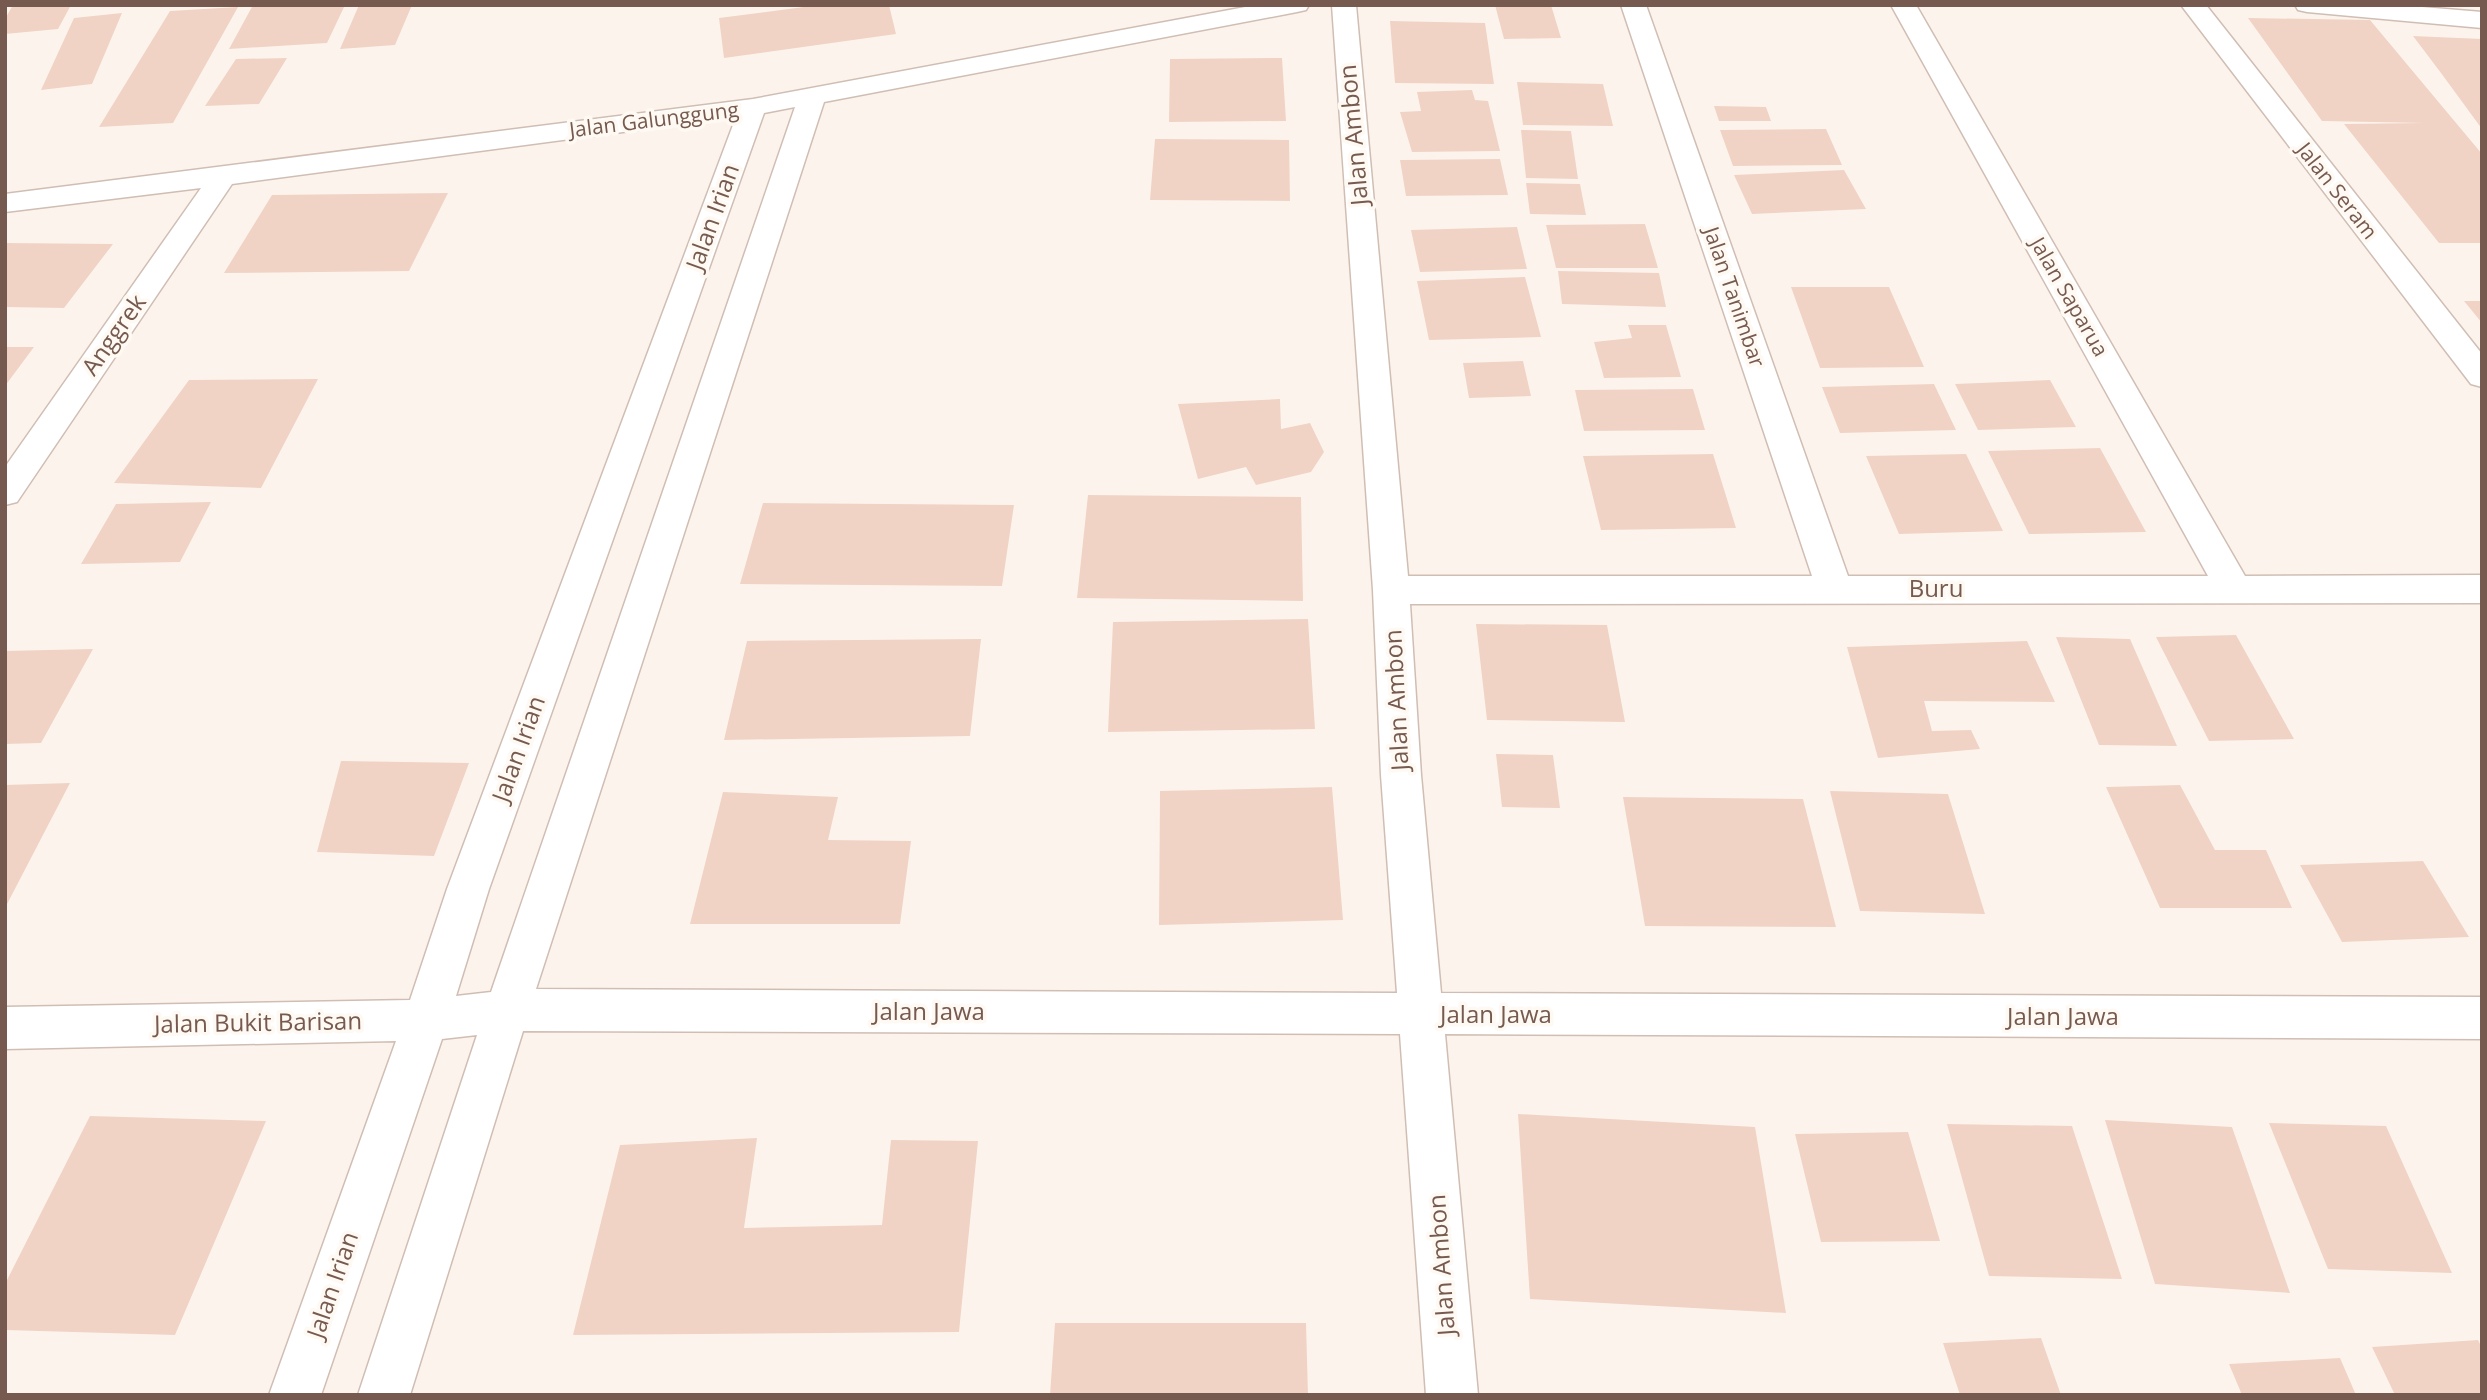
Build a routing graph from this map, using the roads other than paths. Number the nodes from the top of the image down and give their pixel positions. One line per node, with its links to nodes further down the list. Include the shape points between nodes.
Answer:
1 (1297, 5): 8 (street, Jalan Galunggung)
2 (1344, 5): 17 (street, Jalan Ambon)
3 (1633, 5): 14 (street, Jalan Tanimbar)
4 (1903, 5): 15 (street, Jalan Saparua)
5 (2193, 5): 12 (street, Jalan Seram)
6 (2307, 5): 7 (street)
7 (2482, 20)
8 (812, 97): 9 (street, Jalan Galunggung); 18 (street, via 551,874)
9 (753, 107): 10 (street, Jalan Galunggung); 21 (street, Jalan Irian, via 468,889)
10 (223, 177): 11 (street, Jalan Galunggung); 13 (street, Anggrek)
11 (5, 203)
12 (2482, 376)
13 (5, 493)
14 (1835, 589): 15 (street, Buru); 17 (street, Buru)
15 (2234, 589): 16 (street, Buru)
16 (2482, 589)
17 (1391, 590): 19 (street, Jalan Ambon, via 1401,775)
18 (510, 1010): 19 (street, Jalan Jawa); 21 (street, Jalan Bukit Barisan); 24 (street)
19 (1422, 1014): 20 (street, Jalan Jawa); 25 (street, Jalan Ambon)
20 (2482, 1018)
21 (426, 1020): 22 (street, Jalan Bukit Barisan); 23 (street, Jalan Irian)
22 (5, 1028)
23 (295, 1395)
24 (384, 1395)
25 (1452, 1395)

